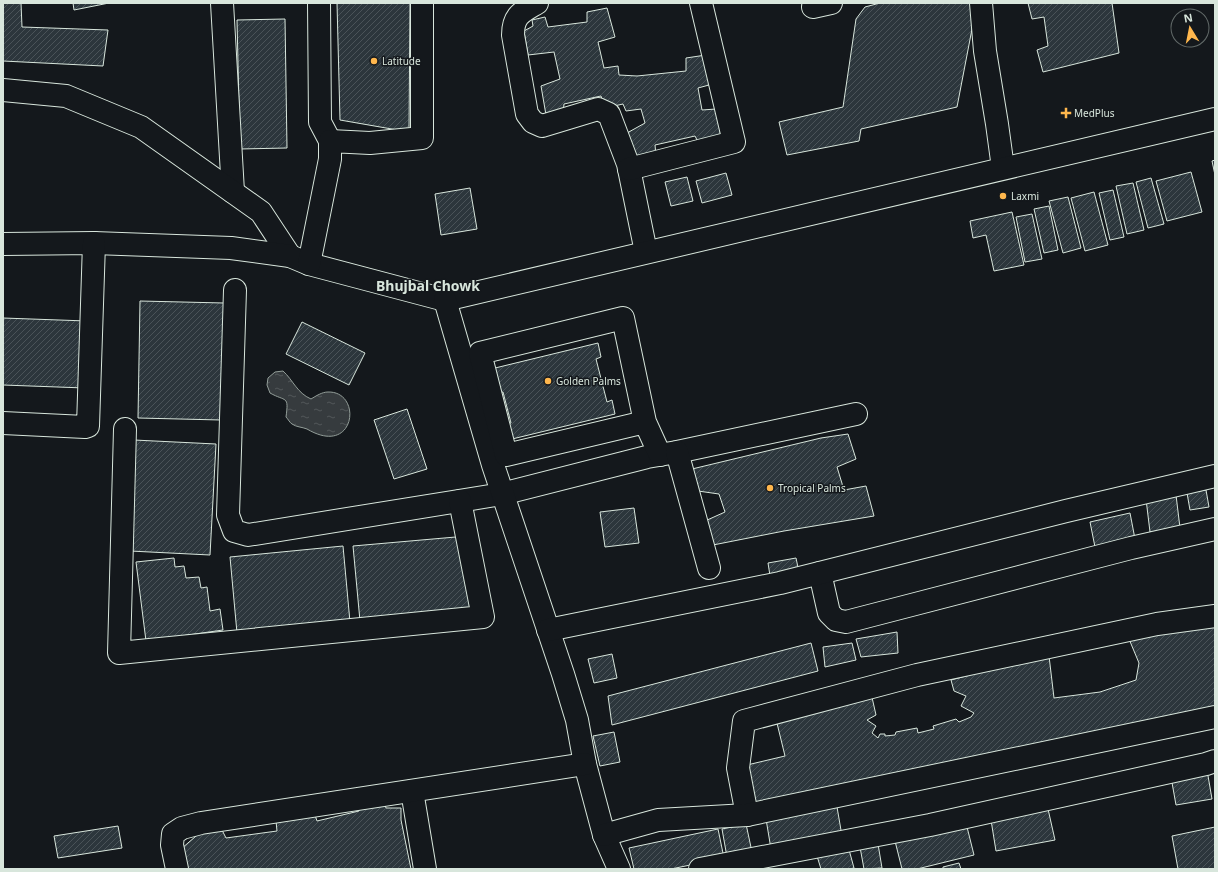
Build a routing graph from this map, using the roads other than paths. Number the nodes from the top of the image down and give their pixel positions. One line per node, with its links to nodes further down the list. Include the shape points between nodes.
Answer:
1 (222, 3): 12 (street)
2 (319, 3): 9 (street, via 320,122)
3 (422, 3): 9 (street, via 422,138 370,142)
4 (537, 3): 11 (street, via 521,13 513,24 527,114 533,122 542,126 598,109 609,114)
5 (701, 3): 11 (street, via 734,142)
6 (981, 3): 10 (street, via 985,51)
7 (3, 90): 12 (street, via 66,96 141,127)
8 (1215, 119): 10 (street)
9 (330, 141): 16 (street, via 330,159)
10 (1003, 168): 15 (street)
11 (629, 169): 15 (street)
12 (233, 192): 16 (street, via 261,212)
13 (94, 243): 14 (street); 16 (street, via 231,248); 21 (street, via 88,426)
14 (3, 244)
15 (646, 252): 18 (street)
16 (300, 260): 18 (street)
17 (235, 290): 26 (street, via 228,515 234,531 248,535)
18 (445, 300): 25 (street)
19 (856, 414): 23 (street)
20 (645, 422): 20 (street, via 623,318 480,353 506,455); 23 (street)
21 (3, 423)
22 (125, 429): 26 (street, via 119,653 483,617)
23 (669, 453): 25 (street); 28 (street)
24 (1215, 476): 29 (street)
25 (502, 494): 26 (street); 31 (street)
26 (460, 501)
27 (1215, 529): 29 (street, via 1131,548 846,622 836,620 829,613)
28 (709, 568)
29 (820, 573): 31 (street)
30 (1215, 616): 36 (street, via 1157,624 917,675 744,721 738,768)
31 (548, 630): 34 (street, via 577,720)
32 (1215, 717): 36 (street)
33 (1215, 761): 41 (street, via 930,825)
34 (585, 764): 35 (street); 37 (street)
35 (412, 791): 39 (street, via 182,828 173,834 172,845); 40 (street)
36 (747, 815): 37 (street, via 658,820)
37 (604, 835): 38 (street)
38 (615, 868)
39 (177, 869)
40 (425, 869)
41 (700, 869)

